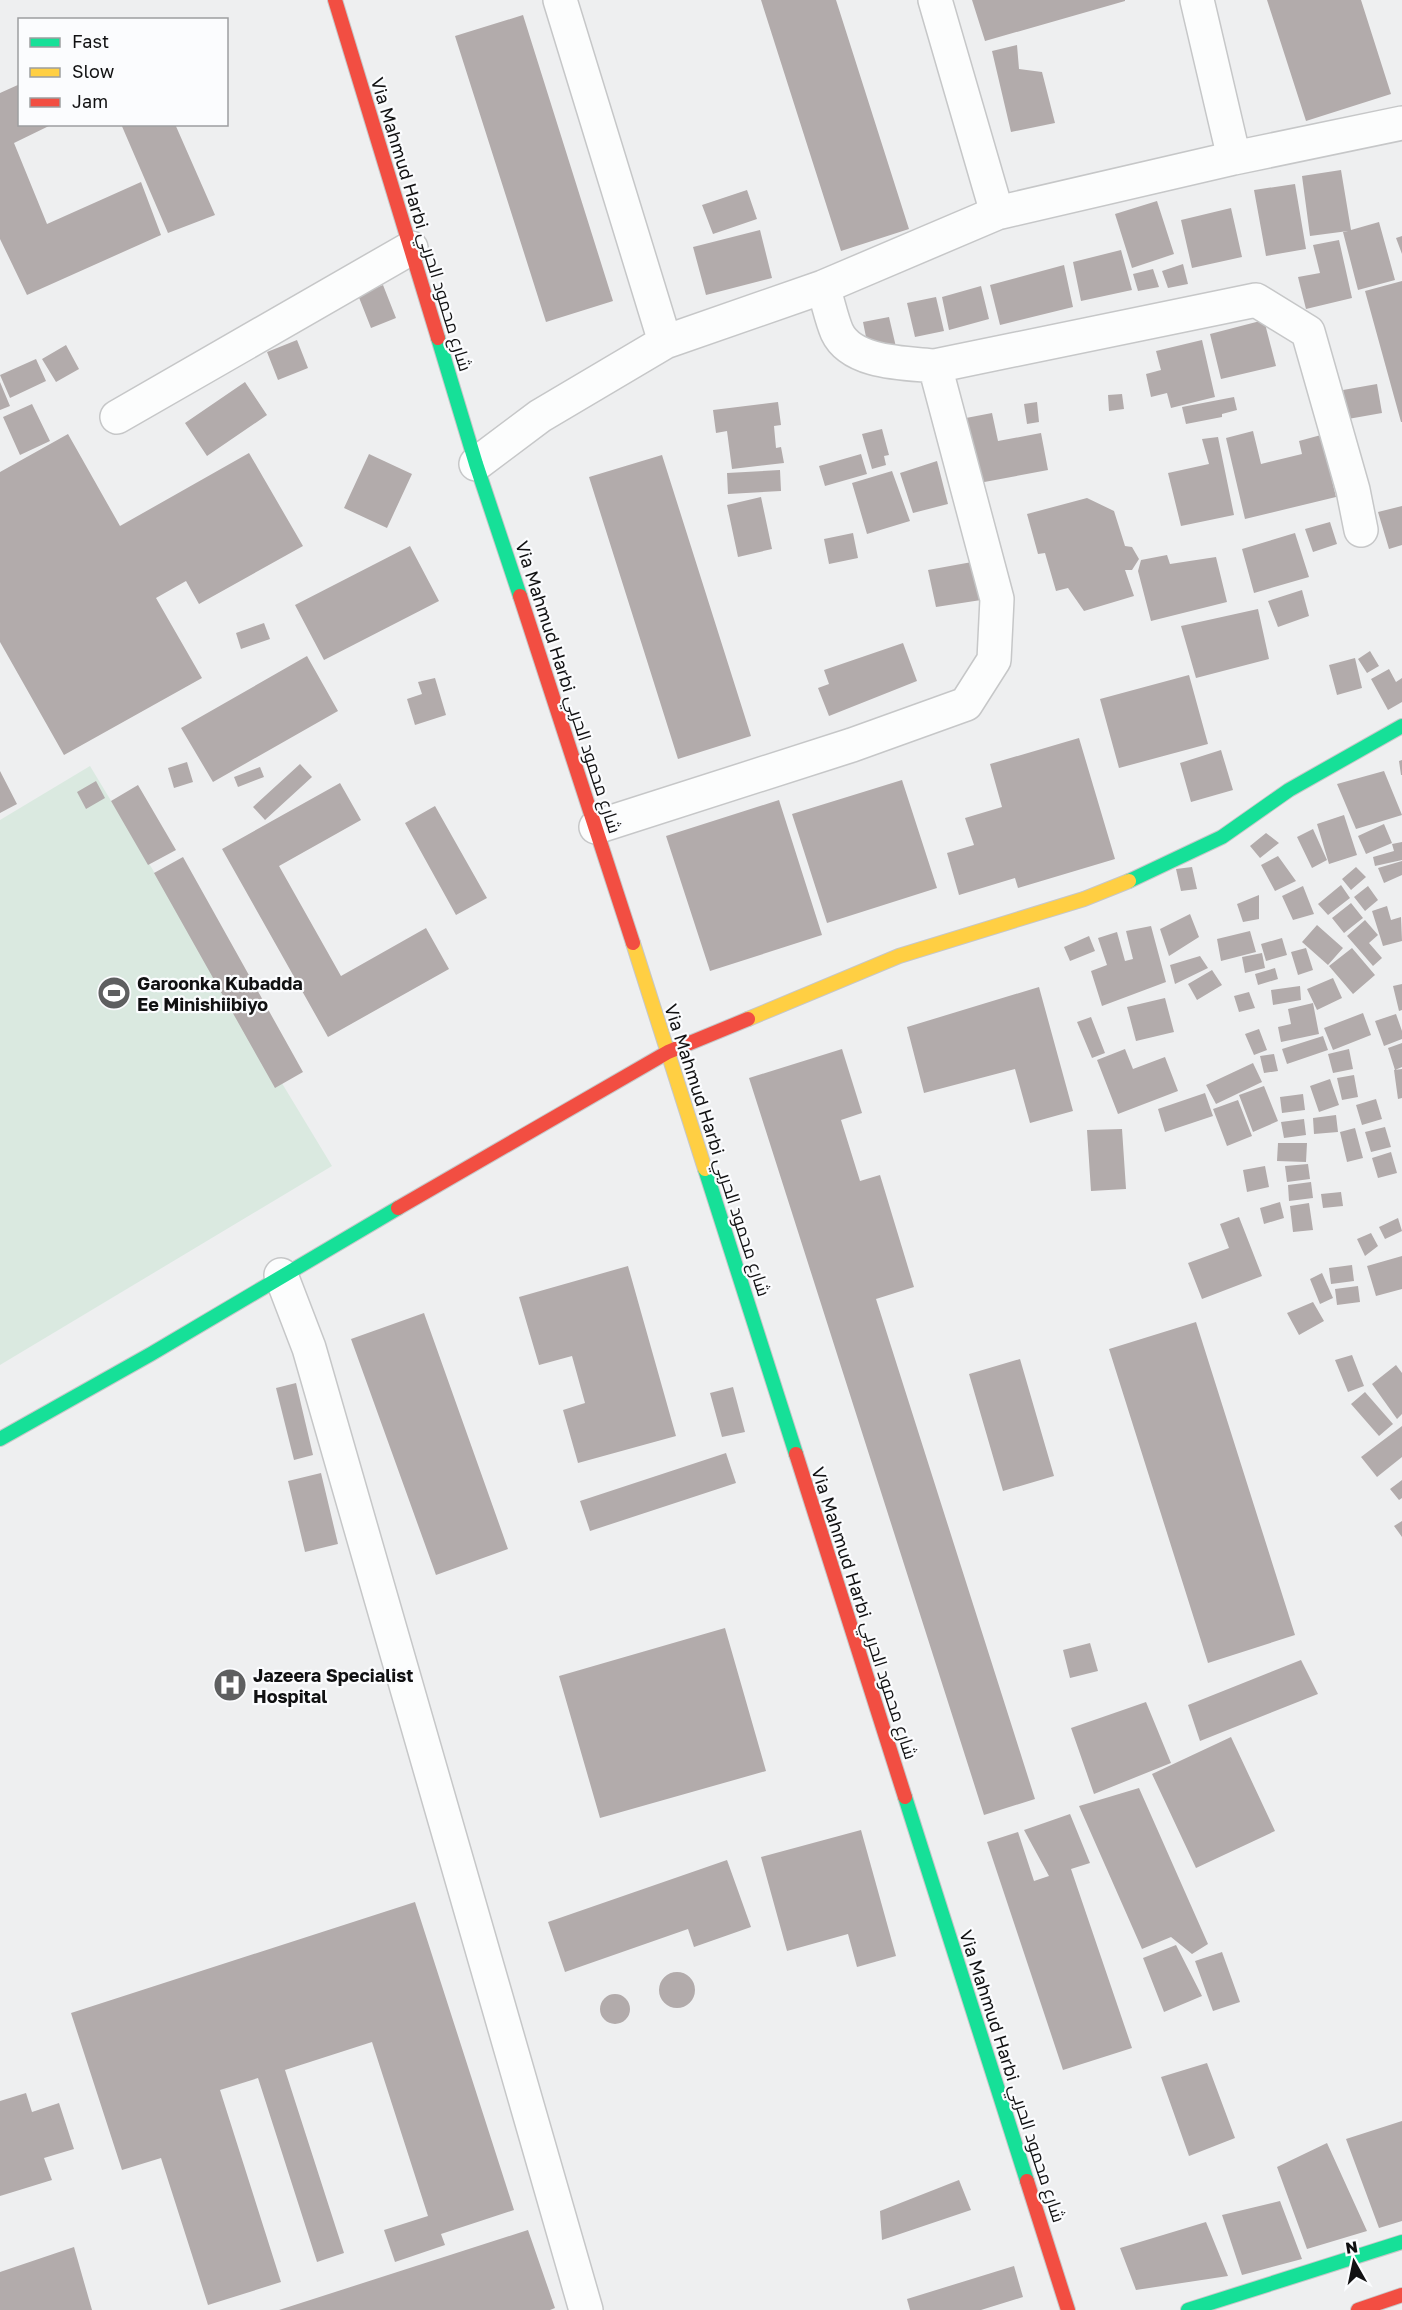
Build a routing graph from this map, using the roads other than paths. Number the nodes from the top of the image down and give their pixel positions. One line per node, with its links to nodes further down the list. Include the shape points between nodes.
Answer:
1 (335, 0): 8 (street, Via Mahmud Harbi شارع محمود الحربي)
2 (560, 0): 10 (street)
3 (935, 0): 7 (street)
4 (1197, 0): 6 (street)
5 (1402, 123): 6 (street)
6 (1234, 158): 7 (street)
7 (997, 213): 9 (street)
8 (411, 248): 12 (street); 13 (street, Via Mahmud Harbi شارع محمود الحربي)
9 (824, 287): 10 (street); 11 (street, via 838,334 855,350 882,361)
10 (665, 342): 13 (street, via 540,416)
11 (935, 366): 14 (street, via 1257,300 1308,332); 16 (street, via 997,599 994,660 966,704)
12 (117, 417)
13 (476, 464): 16 (street, Via Mahmud Harbi شارع محمود الحربي)
14 (1361, 530)
15 (1402, 726): 17 (street, via 1289,790 1222,837 1140,877 1084,899 899,957)
16 (597, 827): 17 (street, Via Mahmud Harbi شارع محمود الحربي)
17 (668, 1052): 18 (street); 23 (street, Via Mahmud Harbi شارع محمود الحربي)
18 (281, 1275): 19 (street); 22 (street, via 309,1348)
19 (0, 1439)
20 (1402, 2242): 24 (street)
21 (1402, 2295): 25 (street)
22 (586, 2310)
23 (1068, 2310)
24 (1188, 2310)
25 (1358, 2310)

